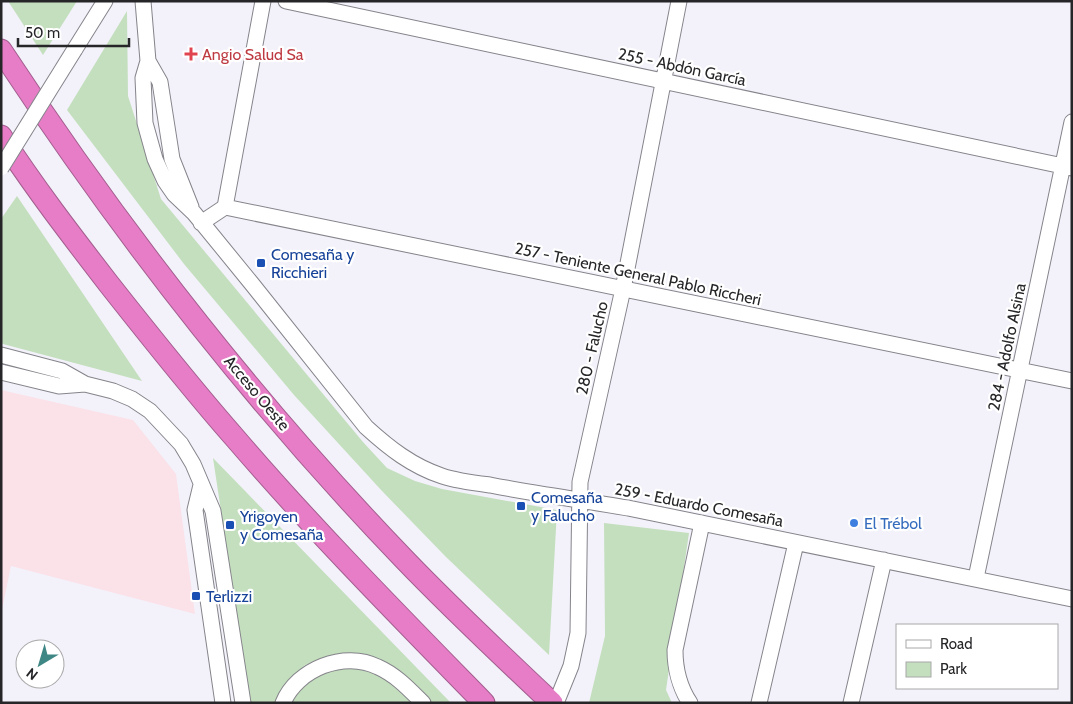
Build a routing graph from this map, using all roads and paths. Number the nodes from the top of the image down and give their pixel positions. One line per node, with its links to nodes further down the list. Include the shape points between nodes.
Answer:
1 (105, 1): 11 (street, bridge)
2 (143, 1): 13 (street, 259 - Eduardo Comesaña, via 148,61 160,82 172,158)
3 (263, 1): 12 (street)
4 (286, 1): 7 (street, 255 - Abdón García)
5 (679, 1): 7 (street, 280 - Falucho)
6 (1, 50): 32 (highway, Acceso Oeste, via 100,194 179,299 267,407 404,559)
7 (664, 80): 10 (street, 255 - Abdón García); 14 (street, 280 - Falucho)
8 (1072, 122): 10 (street, 284 - Adolfo Alsina)
9 (1, 136): 31 (highway, via 146,331 235,438 361,576)
10 (1067, 167): 16 (street, 284 - Adolfo Alsina)
11 (1, 168)
12 (225, 207): 13 (street); 14 (street, 257 - Teniente General Pablo Riccheri)
13 (197, 218): 21 (street, 259 - Eduardo Comesaña, via 366,427 386,445 423,469 444,477)
14 (623, 289): 16 (street, 257 - Teniente General Pablo Riccheri); 21 (street, 280 - Falucho)
15 (1, 355): 19 (street, via 62,371)
16 (1020, 370): 18 (street, 257 - Teniente General Pablo Riccheri); 25 (street, 284 - Adolfo Alsina)
17 (1, 372): 19 (street, via 59,386)
18 (1072, 381)
19 (85, 384): 20 (street, via 113,391 150,411 181,444)
20 (201, 485): 27 (street, via 195,510); 28 (street, via 217,528)
21 (578, 499): 22 (street, 259 - Eduardo Comesaña); 32 (street, 280 - Falucho, via 578,633 571,666)
22 (702, 523): 23 (street, 259 - Eduardo Comesaña); 33 (street, via 675,650 681,685)
23 (796, 543): 24 (street, 259 - Eduardo Comesaña); 34 (street)
24 (884, 560): 25 (street, 259 - Eduardo Comesaña); 35 (street)
25 (976, 578): 26 (street, 259 - Eduardo Comesaña)
26 (1072, 598)
27 (223, 703)
28 (243, 703)
29 (282, 703): 30 (street, via 308,673 347,661 377,666 394,676)
30 (423, 703)
31 (484, 703)
32 (554, 703)
33 (690, 703)
34 (759, 703)
35 (851, 703)

